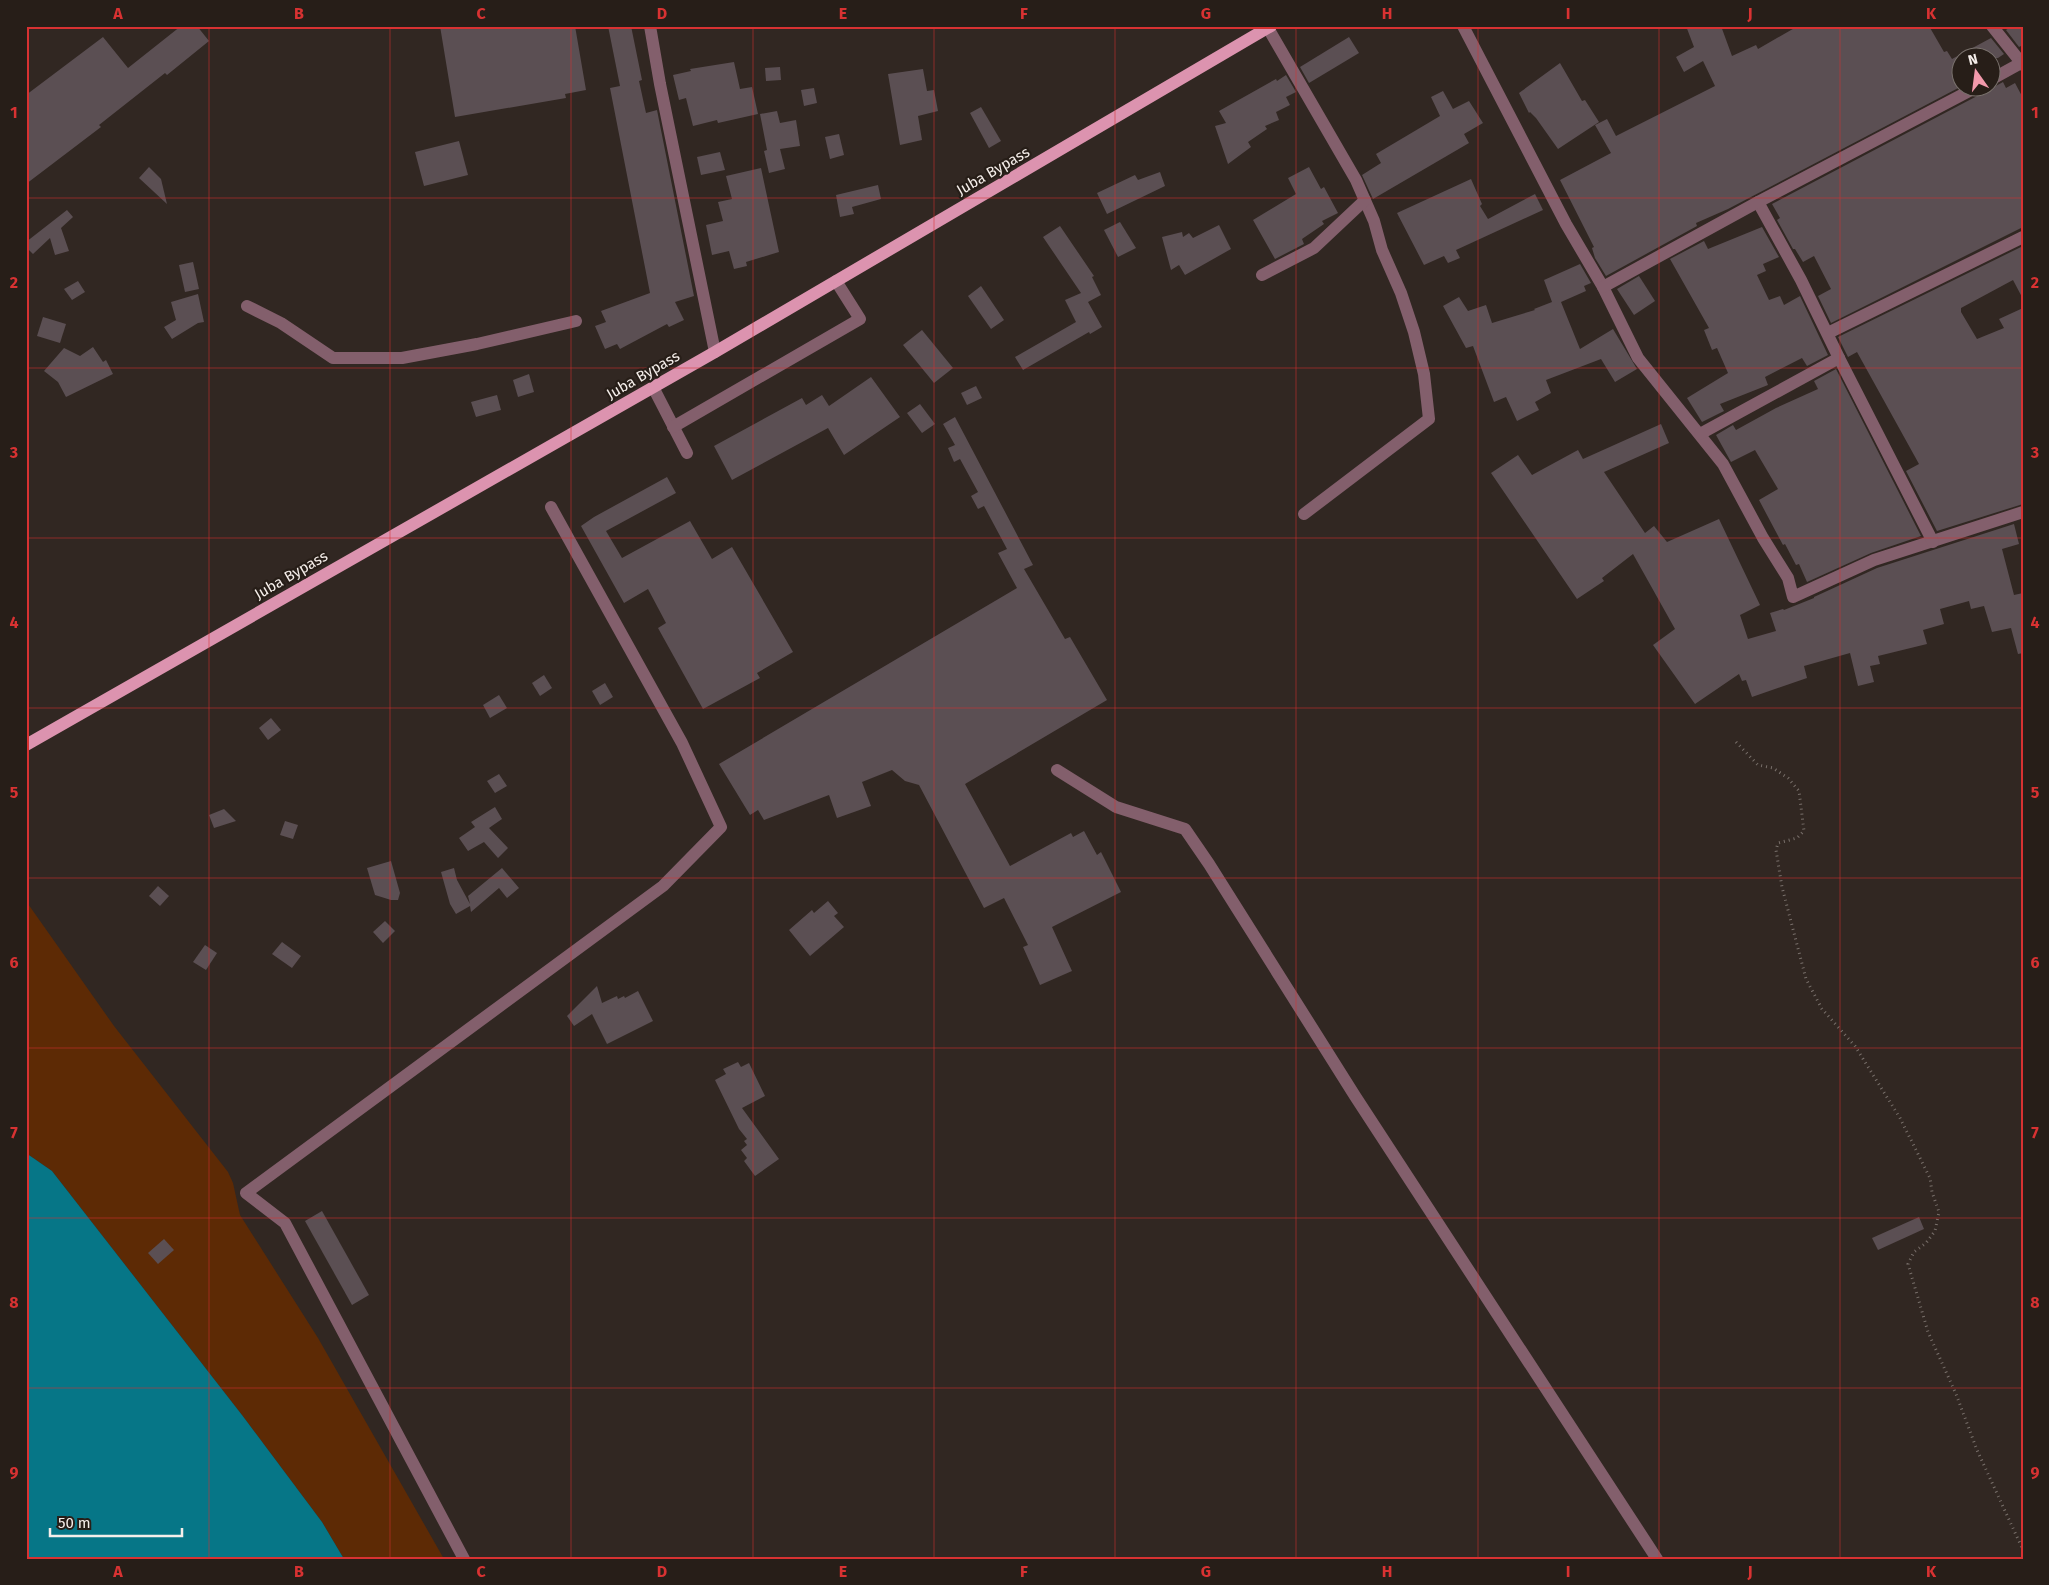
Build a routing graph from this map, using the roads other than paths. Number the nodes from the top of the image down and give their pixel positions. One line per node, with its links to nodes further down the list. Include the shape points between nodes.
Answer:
1 (650, 26): 17 (street)
2 (1463, 26): 13 (street, via 1566,224)
3 (1992, 26): 5 (street)
4 (1270, 27): 8 (street); 12 (main road, Juba Bypass)
5 (2022, 64): 6 (street)
6 (2002, 74)
7 (1956, 98): 9 (street)
8 (1365, 200): 11 (street, via 1314,248); 25 (street, via 1414,332 1424,374 1429,420)
9 (1758, 202): 13 (street); 16 (street)
10 (2023, 236): 16 (street)
11 (1262, 275)
12 (836, 281): 17 (main road, Juba Bypass); 20 (street, via 860,319)
13 (1603, 287): 21 (street, via 1638,358)
14 (247, 306): 15 (street, via 281,323 333,358 402,358)
15 (576, 321)
16 (1828, 333): 18 (street)
17 (715, 352): 19 (main road, Juba Bypass)
18 (1839, 358): 21 (street); 26 (street)
19 (654, 387): 20 (street); 27 (main road, Juba Bypass)
20 (673, 427): 22 (street)
21 (1700, 434): 26 (street, via 1723,464 1788,578 1793,597 1874,560)
22 (687, 453)
23 (551, 507): 29 (street, via 682,743 721,827 663,886 246,1193 285,1223)
24 (2023, 512): 26 (street)
25 (1304, 514)
26 (1933, 542)
27 (26, 745)
28 (1057, 770): 30 (street, via 1116,807 1185,830)
29 (464, 1559)
30 (1658, 1559)

